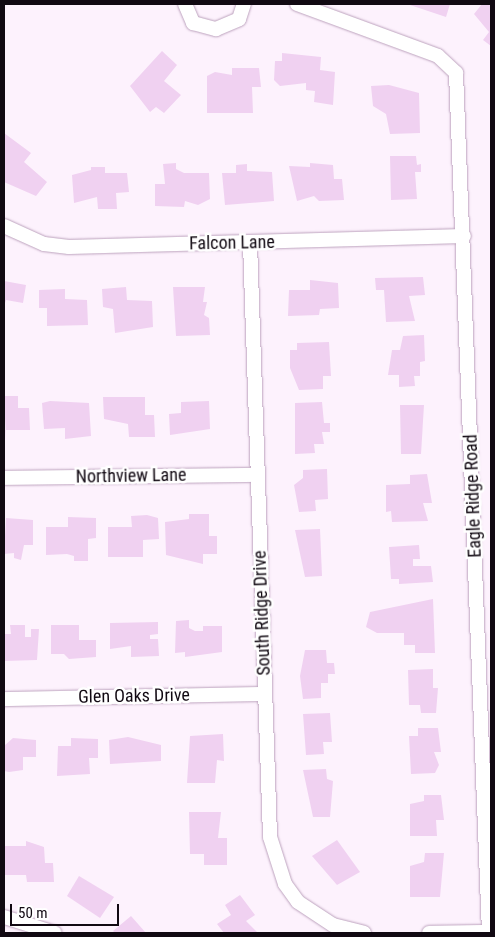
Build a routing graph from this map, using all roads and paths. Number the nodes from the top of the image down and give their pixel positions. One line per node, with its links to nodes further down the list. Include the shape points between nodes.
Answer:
1 (185, 4): 2 (street, via 194,23 216,29 239,18)
2 (244, 4)
3 (297, 4): 5 (street, Eagle Ridge Road, via 448,62 458,87)
4 (4, 226): 6 (street, Falcon Lane, via 44,244 69,247)
5 (464, 236): 6 (street, Falcon Lane); 12 (street, Eagle Ridge Road)
6 (250, 243): 7 (street, South Ridge Drive)
7 (258, 474): 8 (street, Northview Lane); 9 (street, South Ridge Drive)
8 (4, 478)
9 (265, 694): 10 (street, Glen Oaks Drive); 14 (street, South Ridge Drive, via 270,836 285,884 314,914 333,925)
10 (4, 698)
11 (4, 917): 13 (street)
12 (488, 932): 15 (street)
13 (55, 933)
14 (364, 933)
15 (429, 933)

